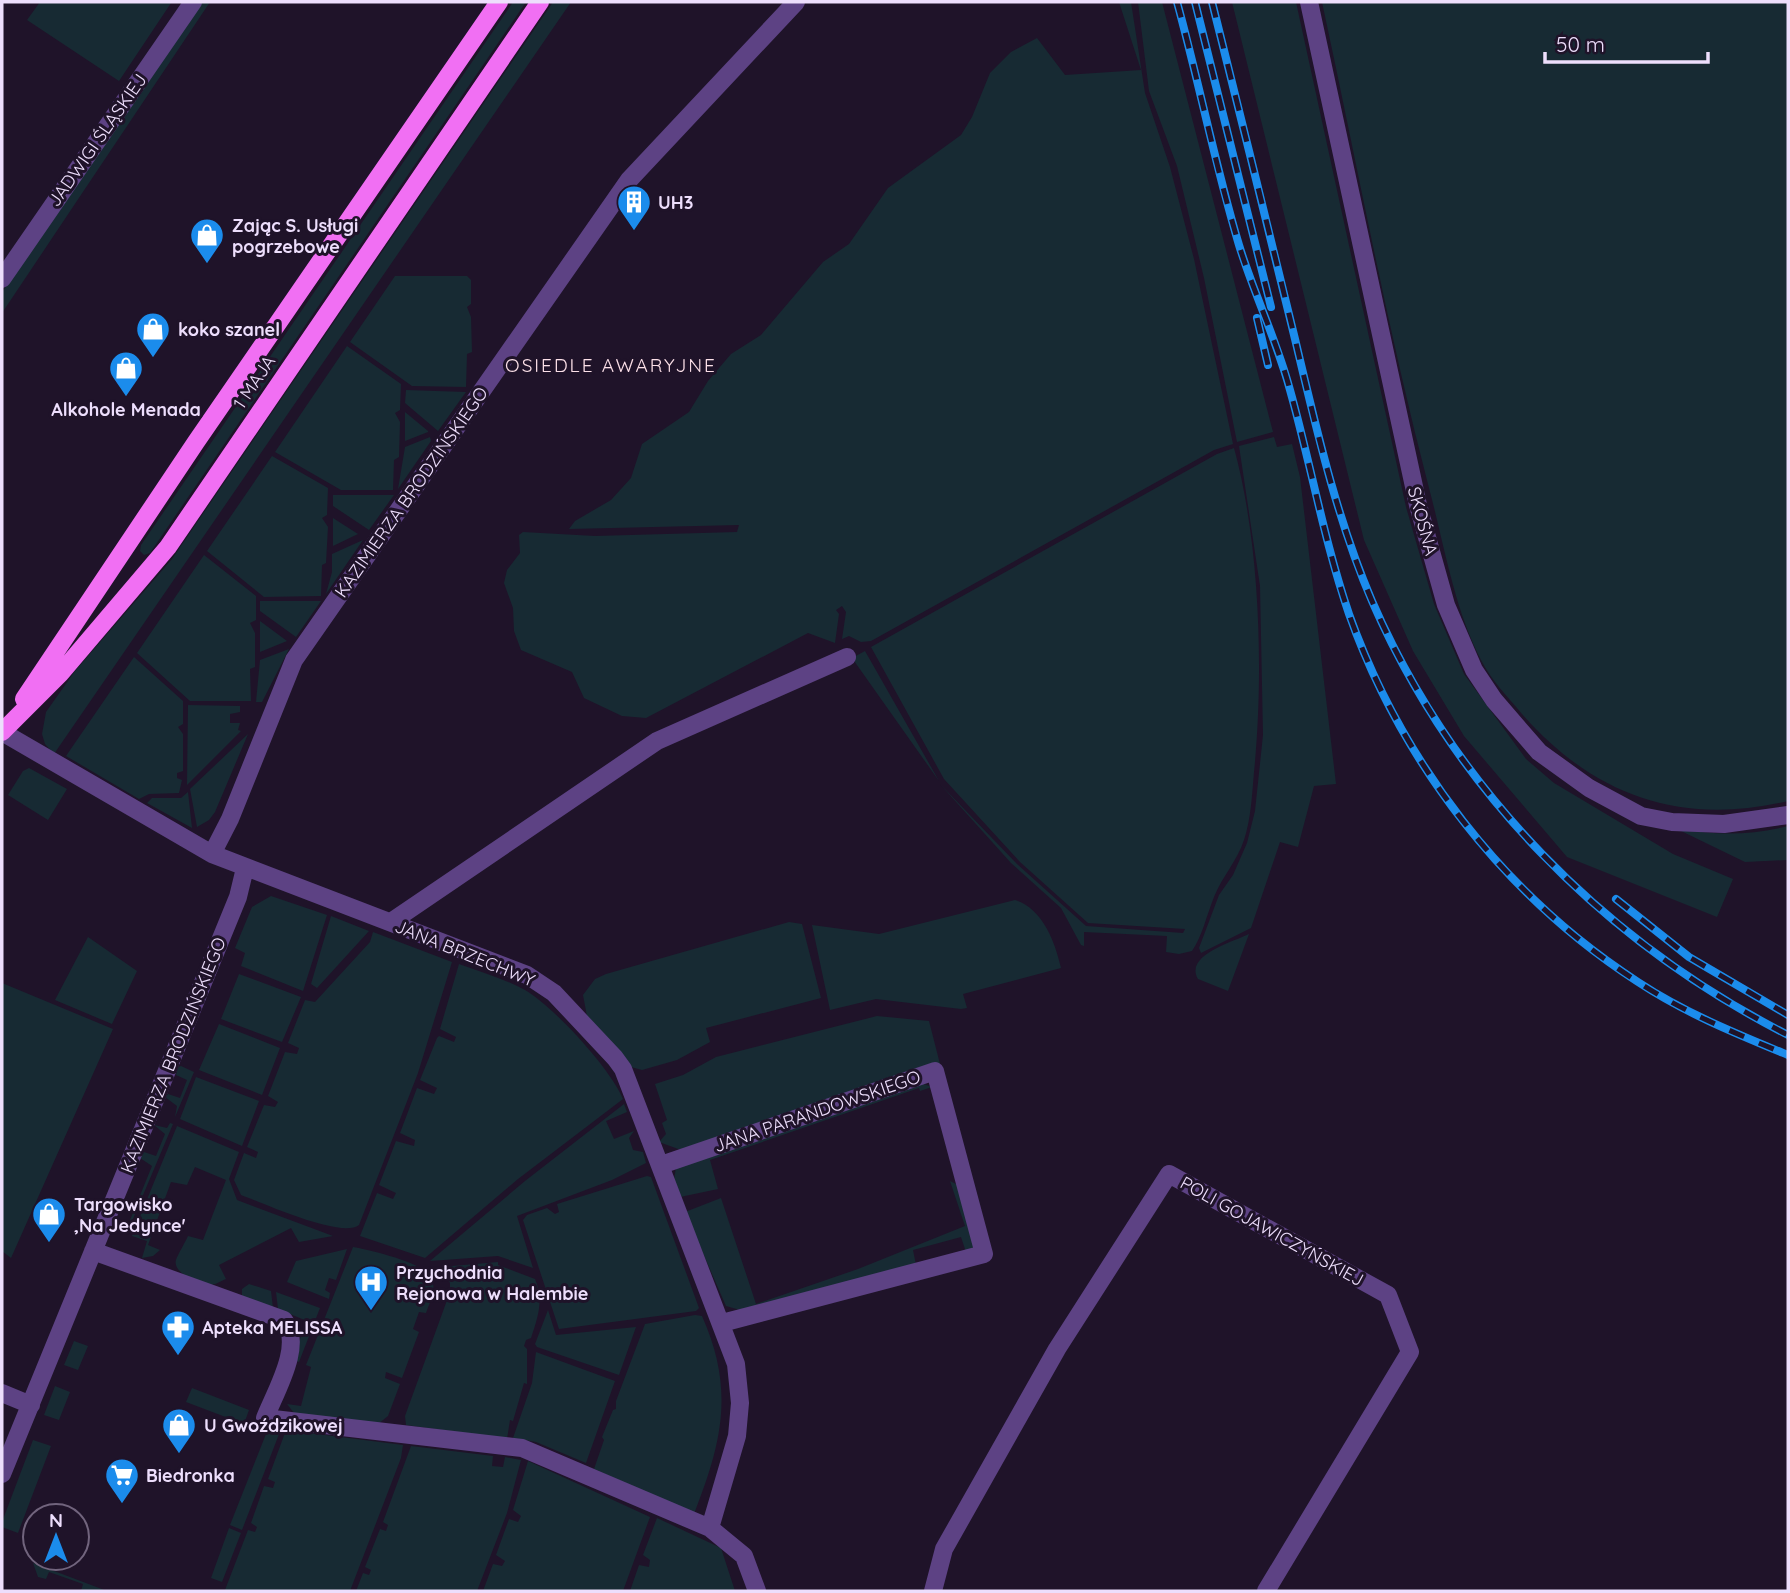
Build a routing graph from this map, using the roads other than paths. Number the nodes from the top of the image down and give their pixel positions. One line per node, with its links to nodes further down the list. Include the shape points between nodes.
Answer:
1 (193, 2): 6 (street, JADWIGI ŚLĄSKIEJ)
2 (499, 2): 8 (main road, 1 MAJA)
3 (540, 2): 8 (main road, 1 MAJA, via 168,547 60,674)
4 (796, 2): 10 (street, KAZIMIERZA BRODZIŃSKIEGO, via 629,180 294,660)
5 (1309, 2): 9 (street, SKOŚNA, via 1418,505 1446,604 1474,670 1539,752 1589,789 1641,816 1724,824)
6 (2, 279)
7 (847, 657): 12 (street, via 657,741)
8 (2, 732): 10 (street, JANA BRZECHWY)
9 (1788, 815)
10 (212, 854): 11 (street, JANA BRZECHWY)
11 (245, 869): 12 (street, JANA BRZECHWY); 14 (street, KAZIMIERZA BRODZIŃSKIEGO, via 238,897)
12 (391, 922): 13 (street, JANA BRZECHWY, via 527,975 554,993 623,1069)
13 (661, 1165): 15 (street, JANA BRZECHWY); 15 (street, JANA PARANDOWSKIEGO, via 935,1071 984,1254)
14 (93, 1251): 17 (street, KAZIMIERZA BRODZIŃSKIEGO); 19 (street, via 284,1320 292,1345 265,1418 522,1447)
15 (722, 1323): 19 (street, JANA BRZECHWY, via 736,1364 740,1417)
16 (2, 1393): 17 (street)
17 (31, 1405): 18 (street, KAZIMIERZA BRODZIŃSKIEGO)
18 (2, 1474)
19 (710, 1528): 20 (street, via 744,1556)
20 (757, 1591)
21 (933, 1591): 22 (street, POLI GOJAWICZYŃSKIEJ, via 944,1549 1056,1349 1169,1174 1388,1295 1410,1352)
22 (1266, 1591)

